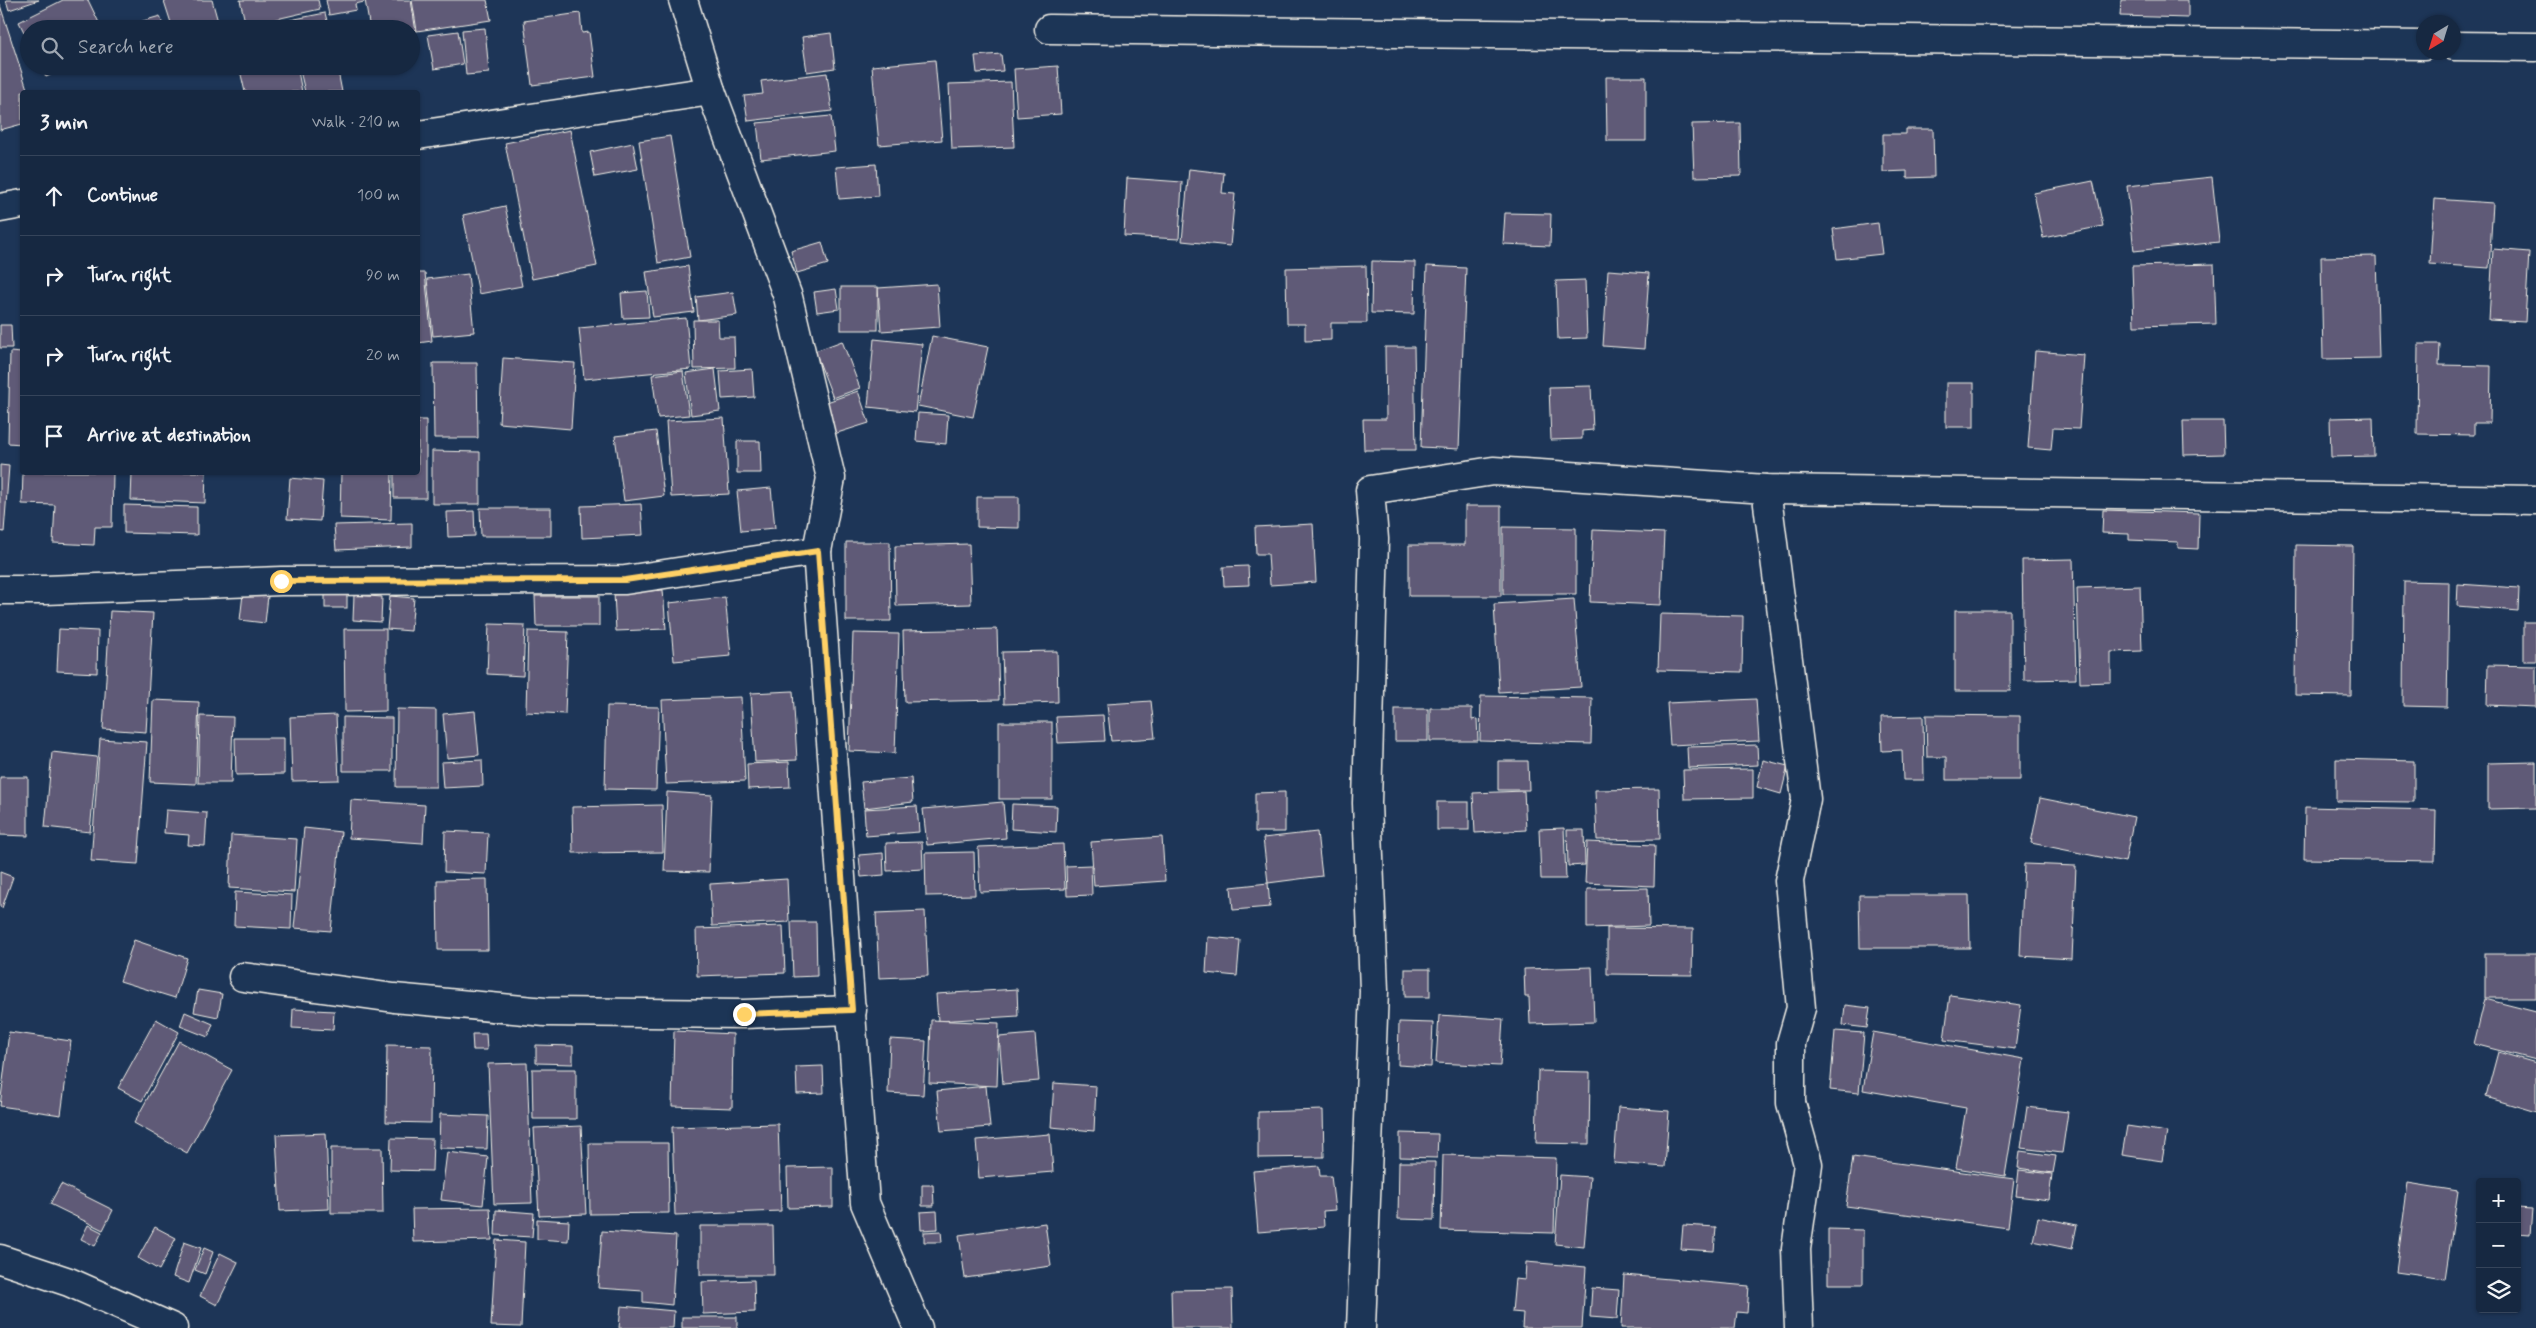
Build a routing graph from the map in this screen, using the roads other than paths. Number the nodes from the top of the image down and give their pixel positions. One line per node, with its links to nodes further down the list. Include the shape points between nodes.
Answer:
1 (683, 0): 6 (street)
2 (1049, 29): 3 (street)
3 (2416, 45)
4 (2461, 46): 5 (street)
5 (2536, 46)
6 (711, 91): 7 (street); 12 (street, via 788,297 831,478)
7 (420, 135)
8 (20, 204): 9 (street)
9 (0, 208)
10 (1766, 489): 11 (street); 19 (street, via 1492,471 1370,490 1374,539 1367,803 1374,991); 20 (street, via 1806,799 1789,881 1801,1008 1791,1043 1791,1103 1808,1164 1796,1249)
11 (2536, 500)
12 (818, 551): 13 (street, via 625,580 281,581); 15 (street)
13 (0, 590)
14 (243, 977): 15 (street, via 394,998 545,1012 744,1014)
15 (852, 1010): 18 (street, via 865,1203)
16 (0, 1259): 17 (street, via 69,1282)
17 (173, 1328)
18 (918, 1328)
19 (1361, 1328)
20 (1799, 1328)

